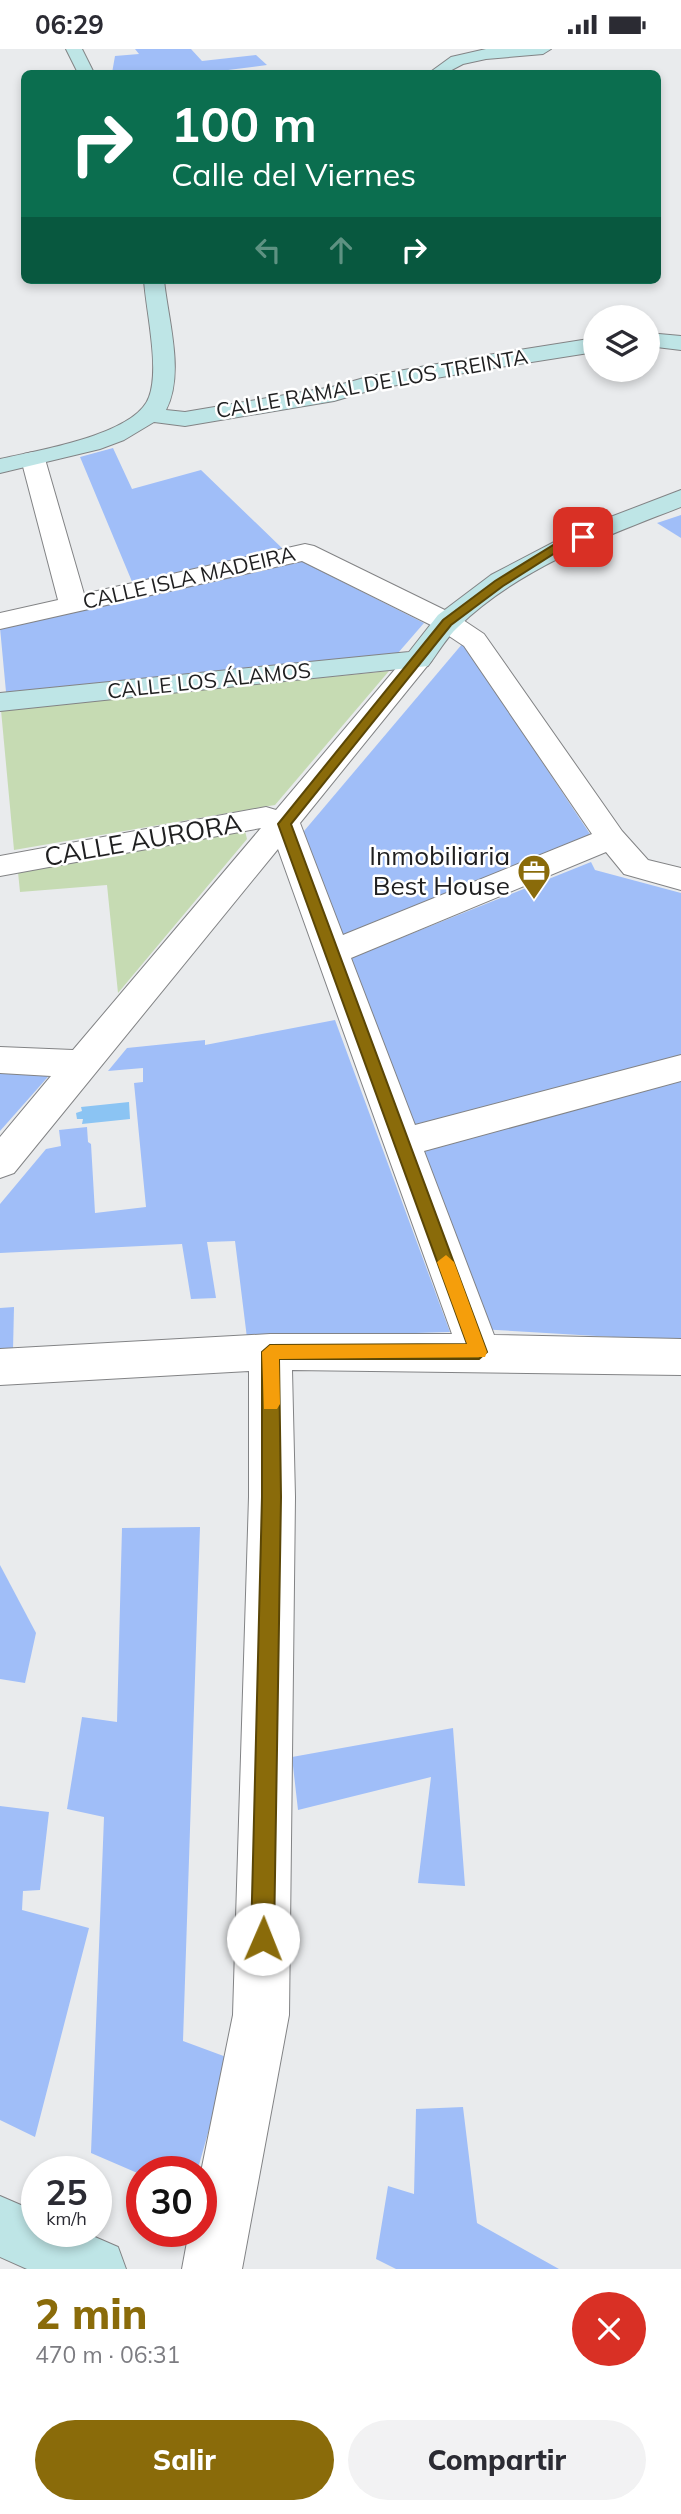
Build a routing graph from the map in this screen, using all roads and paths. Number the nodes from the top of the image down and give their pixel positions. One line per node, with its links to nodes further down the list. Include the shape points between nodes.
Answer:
1 (74, 49): 3 (street)
2 (543, 49): 4 (street, via 466,58)
3 (84, 70)
4 (440, 70)
5 (154, 284): 9 (street, via 162,389 161,400)
6 (660, 340): 7 (street)
7 (681, 343)
8 (583, 347): 9 (street, CALLE RAMAL DE LOS TREINTA, via 185,419)
9 (150, 415): 10 (street, via 124,432)
10 (33, 459): 11 (street); 13 (street)
11 (0, 466)
12 (681, 498): 15 (street, via 559,546)
13 (73, 604): 14 (street, CALLE ISLA MADEIRA); 15 (street, CALLE ISLA MADEIRA, via 305,552)
14 (0, 621)
15 (447, 622): 16 (street); 19 (street, CALLE ISLA MADEIRA, via 474,640)
16 (418, 660): 17 (street, CALLE LOS ÁLAMOS); 18 (street)
17 (0, 702)
18 (285, 824): 20 (street, CALLE AURORA, via 266,817); 22 (street); 24 (street)
19 (611, 838): 21 (street, CALLE ISLA MADEIRA, via 636,867); 22 (street)
20 (0, 866)
21 (681, 879)
22 (332, 953): 26 (street)
23 (0, 1060): 24 (street)
24 (81, 1064): 27 (street)
25 (681, 1068): 26 (street)
26 (402, 1143): 29 (street)
27 (0, 1163)
28 (270, 1352): 29 (street); 31 (street); 34 (street, via 261,2015)
29 (479, 1352): 30 (street)
30 (681, 1357)
31 (0, 1367)
32 (0, 2226): 33 (street)
33 (96, 2269)
34 (212, 2269)

